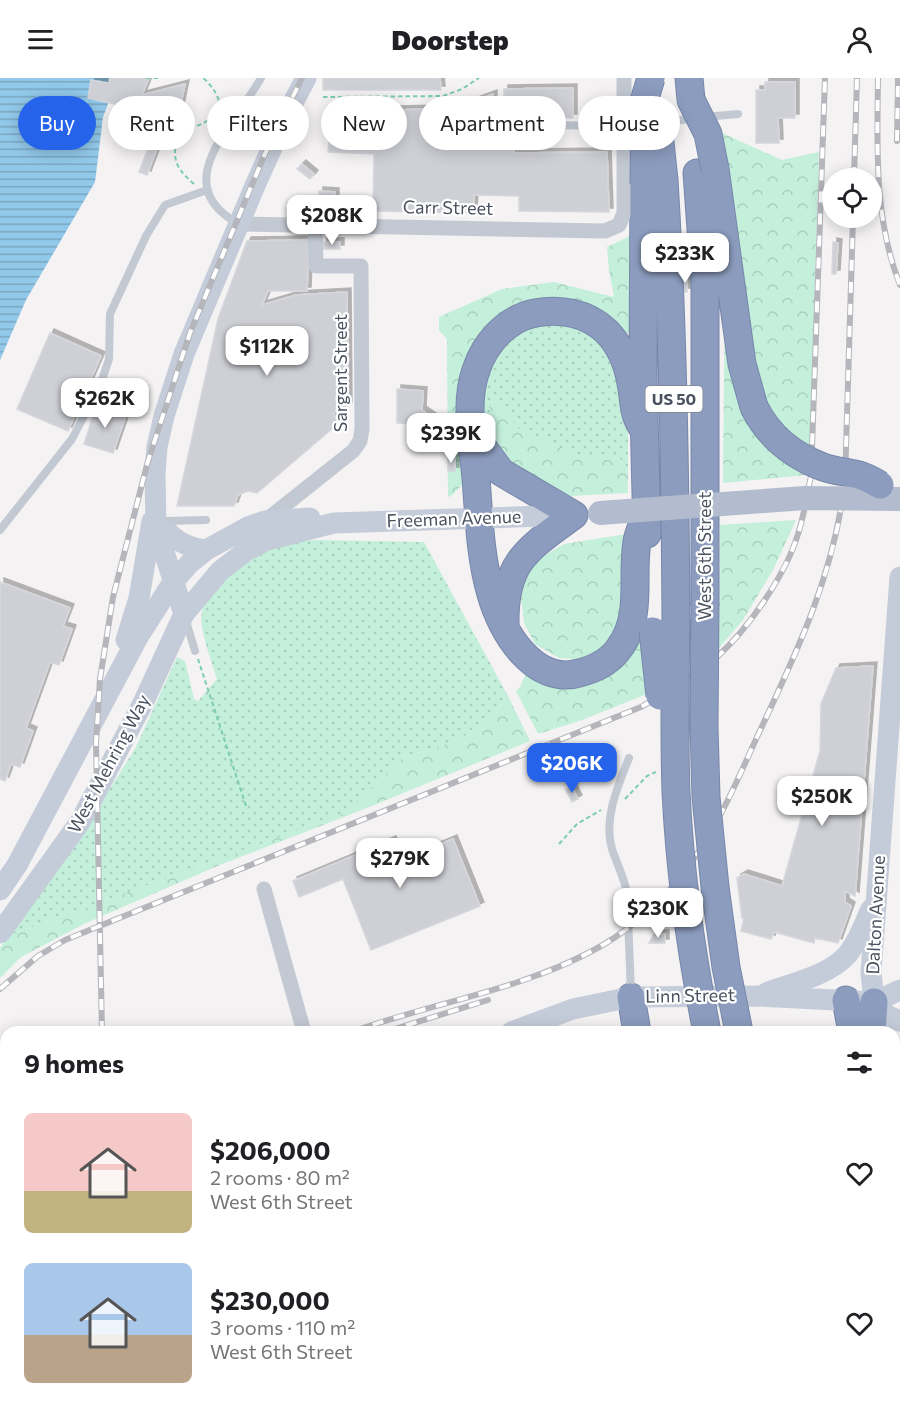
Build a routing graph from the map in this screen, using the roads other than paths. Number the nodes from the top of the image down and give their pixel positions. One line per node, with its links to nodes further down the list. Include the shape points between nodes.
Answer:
1 (261, 78): 12 (lane, via 210,160)
2 (306, 78): 13 (main road)
3 (624, 78): 6 (street)
4 (652, 78): 11 (highway, bridge, via 645,98)
5 (690, 89): 10 (highway, West 6th Street / US 50)
6 (624, 96)
7 (738, 114): 8 (lane)
8 (680, 120)
9 (624, 150): 14 (street, Carr Street, via 624,213 619,225 605,231)
10 (706, 171): 18 (highway, bridge, via 742,364 761,422 794,453); 52 (highway, West 6th Street / US 50, bridge, via 706,797 723,944)
11 (654, 182): 17 (highway); 32 (highway, West 6th Street / US 50, via 670,280 674,393)
12 (207, 190): 13 (lane, via 226,217); 27 (lane, via 165,205 146,236 110,314 109,359 101,383 72,439)
13 (238, 224): 14 (street, Carr Street); 15 (main road)
14 (315, 225): 24 (street, Sargent Street, via 316,266 361,266 360,441 353,451)
15 (208, 301): 19 (main road, via 184,354 164,416 157,447); 26 (main road, via 168,457)
16 (470, 407): 17 (highway, via 471,388 482,356 508,324 544,311 576,313 606,331 617,345 632,383 636,419); 20 (highway, via 482,446 501,472); 22 (highway)
17 (644, 430): 21 (highway)
18 (893, 489): 20 (main road, Freeman Avenue, bridge)
19 (156, 500): 29 (main road, via 156,527); 35 (main road, via 136,608)
20 (587, 514): 22 (main road, Freeman Avenue); 33 (highway, via 529,549 516,566 505,602)
21 (646, 516): 32 (highway); 33 (highway, via 637,540 633,617 620,648 606,661 574,675 545,670 532,664)
22 (480, 519): 25 (main road, Freeman Avenue); 33 (highway, via 491,597)
23 (206, 520): 26 (lane)
24 (265, 521): 25 (main road, Freeman Avenue, via 314,518); 28 (main road, Freeman Avenue)
25 (334, 523): 31 (main road, Freeman Avenue, via 278,536 246,551 220,571)
26 (166, 526): 28 (main road, via 174,539 184,545); 29 (main road)
27 (0, 530)
28 (206, 550): 29 (main road, Freeman Avenue)
29 (170, 573): 31 (main road); 35 (main road, West Mehring Way)
30 (900, 577): 39 (main road, Dalton Avenue)
31 (184, 614): 34 (lane); 40 (main road, West Mehring Way, via 144,701 80,822)
32 (665, 625): 51 (highway, West 6th Street / US 50, bridge, via 684,881)
33 (505, 628)
34 (195, 651)
35 (107, 696): 38 (main road, West Mehring Way)
36 (628, 758): 43 (lane, via 613,802 610,837 627,893)
37 (264, 889): 47 (street)
38 (0, 890)
39 (876, 900): 42 (main road, via 857,940 843,958 818,974); 45 (main road, Dalton Avenue, via 871,972)
40 (0, 933)
41 (900, 990): 45 (main road, Linn Street)
42 (759, 996): 43 (main road, Linn Street); 44 (main road, Linn Street)
43 (631, 997): 48 (main road, Linn Street, via 573,1009); 49 (street); 50 (highway)
44 (846, 1000): 45 (main road, Linn Street); 53 (highway)
45 (874, 1002): 46 (main road, via 888,1016); 54 (highway)
46 (900, 1020)
47 (302, 1026)
48 (528, 1026)
49 (631, 1026)
50 (636, 1026)
51 (706, 1026)
52 (738, 1026)
53 (851, 1026)
54 (872, 1026)

